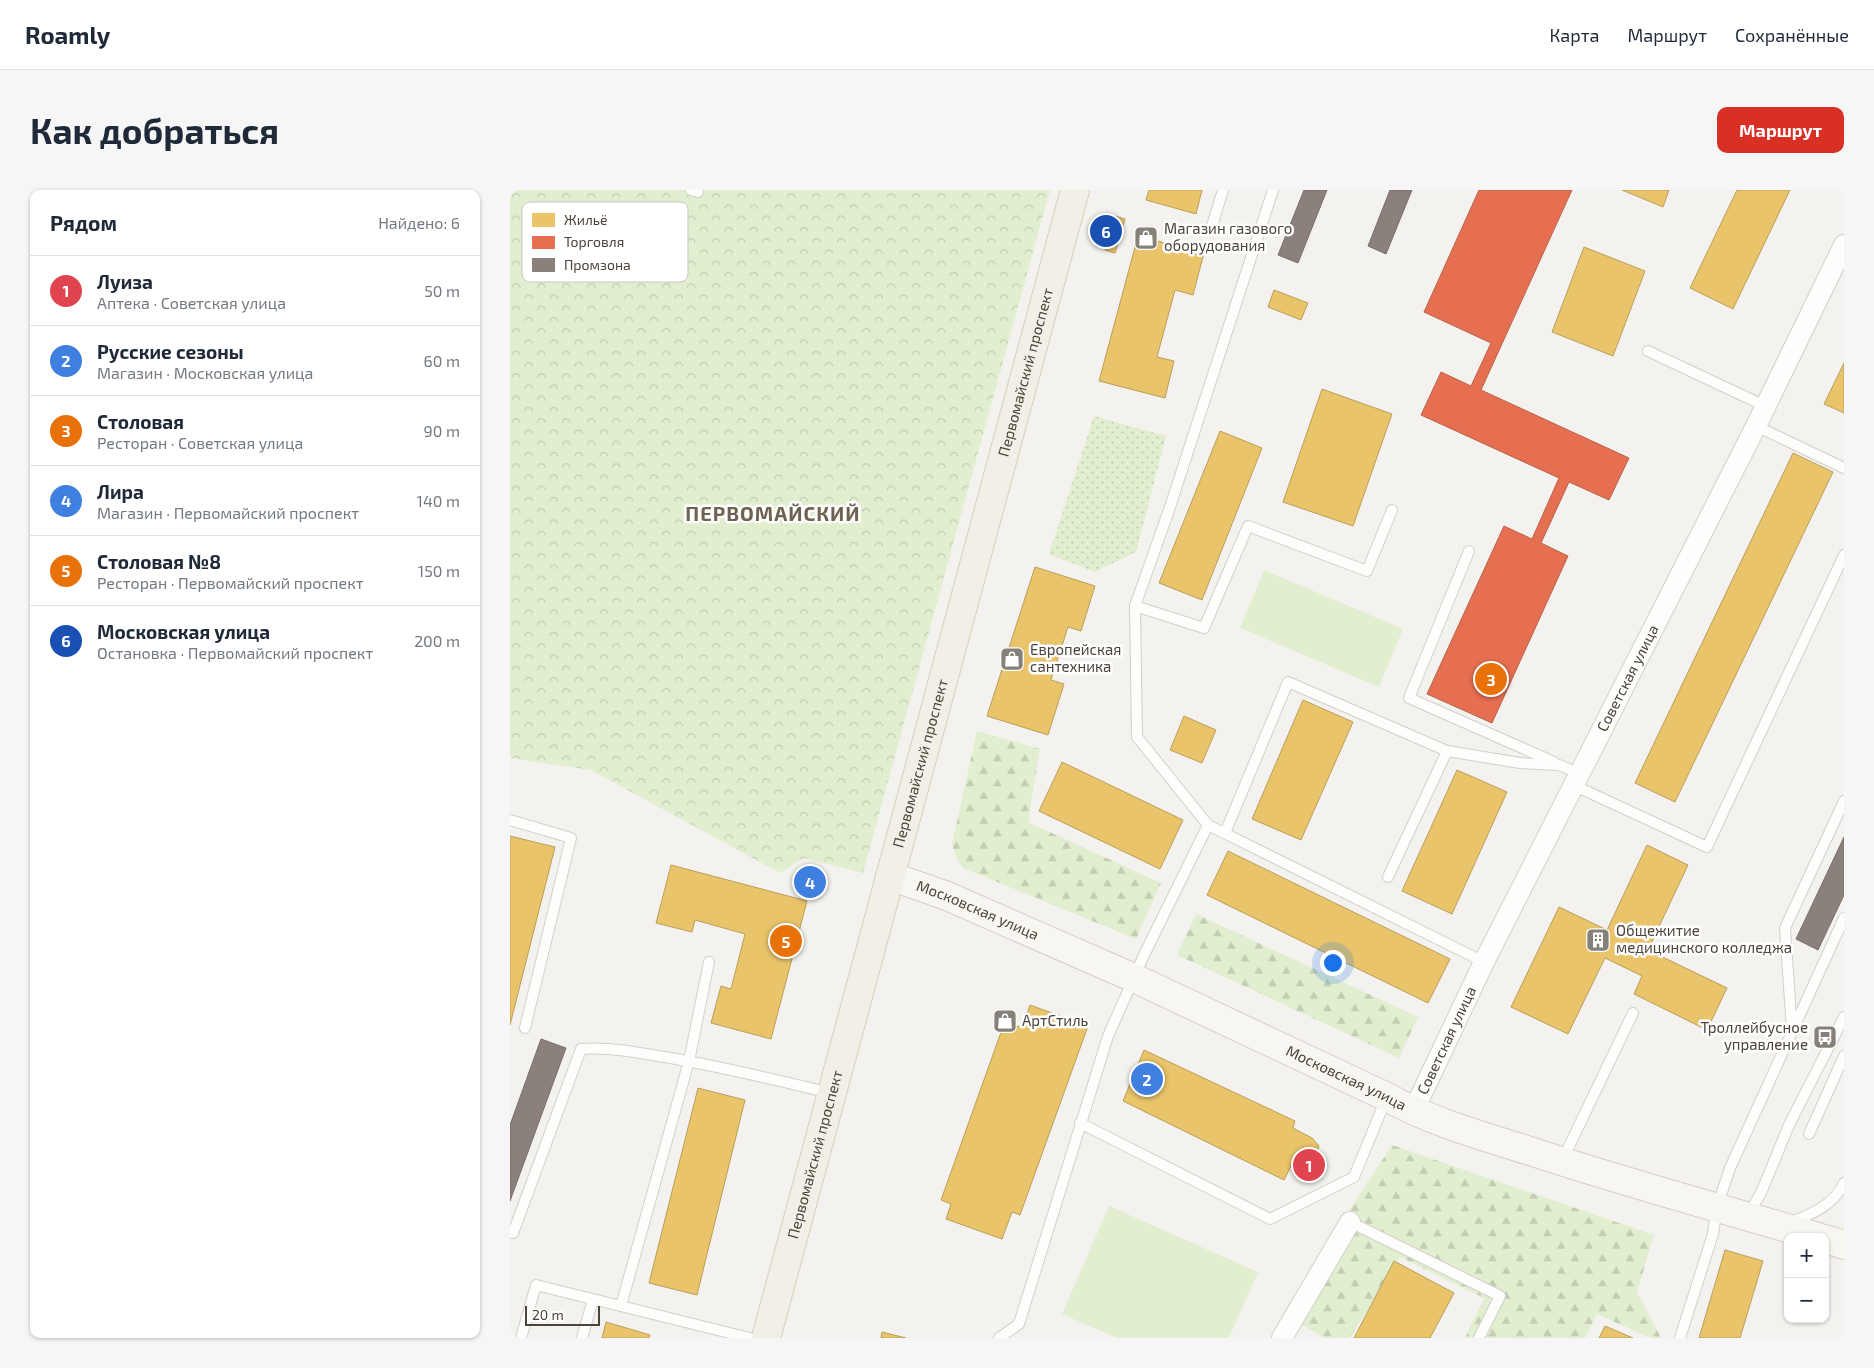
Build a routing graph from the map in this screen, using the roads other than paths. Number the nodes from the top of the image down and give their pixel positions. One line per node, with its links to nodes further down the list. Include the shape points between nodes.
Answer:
1 (1075, 190): 21 (main road, Первомайский проспект)
2 (1223, 190): 4 (lane)
3 (1273, 190): 13 (lane, via 1176,491)
4 (1211, 229)
5 (1844, 245): 7 (street, Советская улица)
6 (1648, 350): 7 (lane)
7 (1765, 406): 8 (street, Советская улица)
8 (1756, 426): 9 (lane); 16 (street, Советская улица)
9 (1844, 468)
10 (1392, 510): 13 (lane, via 1367,571 1248,526 1204,628)
11 (1469, 551): 15 (lane, via 1409,698)
12 (1844, 555): 16 (lane, via 1707,847)
13 (1135, 606): 19 (lane, via 1137,737)
14 (1447, 751): 15 (lane, via 1520,763); 20 (lane, via 1288,682); 22 (lane)
15 (1559, 765): 16 (lane)
16 (1576, 779): 25 (street, Советская улица)
17 (1844, 801): 30 (lane, via 1785,928)
18 (510, 820): 29 (lane, via 571,838)
19 (1208, 825): 20 (lane); 26 (lane)
20 (1225, 833): 25 (lane)
21 (890, 876): 26 (street, Московская улица, via 947,896); 33 (main road, Первомайский проспект)
22 (1388, 877)
23 (1844, 918): 30 (lane)
24 (709, 962): 32 (lane)
25 (1484, 962): 35 (street, Советская улица)
26 (1134, 978): 34 (street, Московская улица); 36 (lane, via 1108,1036)
27 (1633, 1013): 38 (lane)
28 (1844, 1017): 41 (lane, via 1790,1125 1761,1194)
29 (525, 1028)
30 (1792, 1031): 40 (lane, via 1730,1168)
31 (1844, 1056): 37 (lane)
32 (689, 1061): 33 (lane); 44 (lane, via 618,1049 581,1048); 49 (lane)
33 (832, 1093): 53 (main road, Первомайский проспект)
34 (1387, 1098): 35 (street, Московская улица); 36 (lane, via 1354,1177 1270,1219)
35 (1413, 1112): 38 (street, Московская улица)
36 (1080, 1123): 54 (lane, via 1019,1324)
37 (1809, 1134)
38 (1562, 1162): 40 (street, Московская улица)
39 (1844, 1183): 43 (lane, via 1838,1196 1817,1212)
40 (1717, 1207): 41 (street, Московская улица); 57 (lane, via 1713,1234)
41 (1747, 1216): 43 (street, Московская улица)
42 (1350, 1222): 55 (street); 56 (lane, via 1500,1296)
43 (1782, 1226): 45 (street, Московская улица)
44 (513, 1233)
45 (1805, 1233)
46 (1829, 1240): 47 (street)
47 (1844, 1244)
48 (593, 1300): 49 (lane); 50 (lane, via 536,1285); 51 (lane)
49 (621, 1306): 52 (lane)
50 (520, 1338)
51 (582, 1338)
52 (750, 1338)
53 (766, 1338)
54 (999, 1338)
55 (1282, 1338)
56 (1479, 1338)
57 (1680, 1338)

